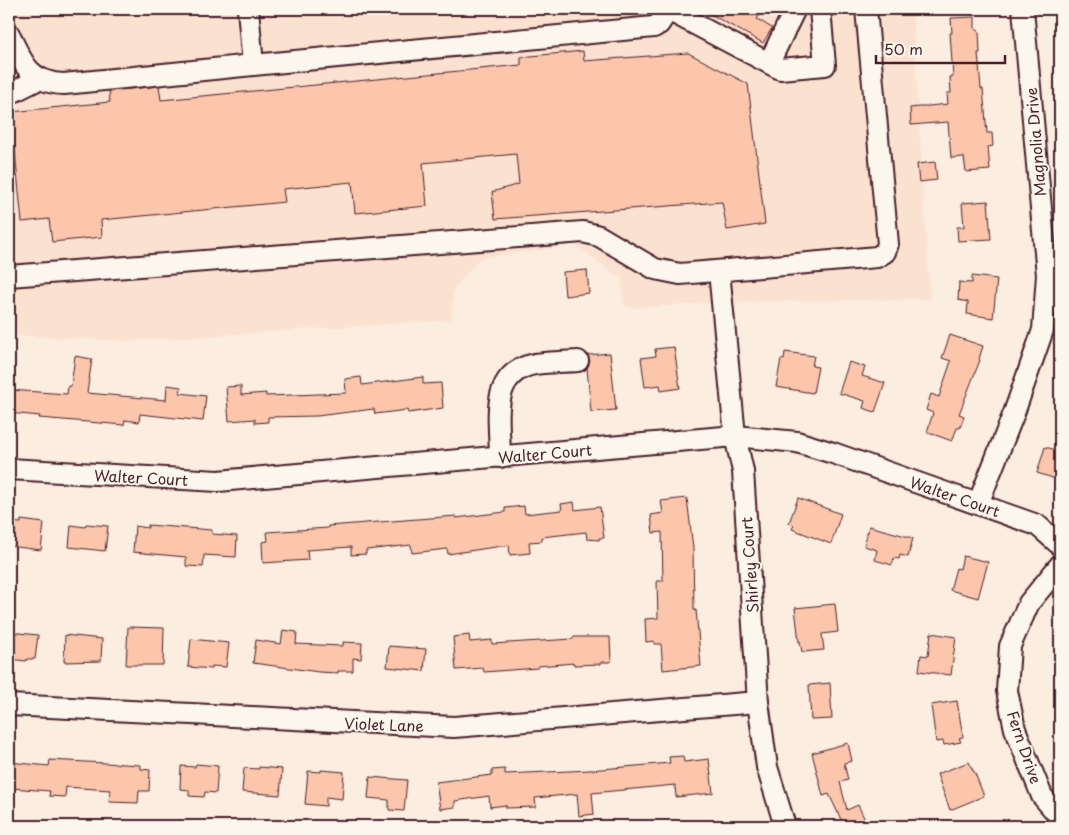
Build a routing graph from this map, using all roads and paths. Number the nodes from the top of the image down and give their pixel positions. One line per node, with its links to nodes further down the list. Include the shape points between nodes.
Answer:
1 (248, 9): 9 (street)
2 (668, 9): 8 (street); 9 (street, via 659,24 640,29)
3 (795, 9): 8 (street)
4 (820, 9): 8 (street, via 825,65 780,69)
5 (866, 9): 12 (street, via 888,244 885,252 877,257)
6 (1023, 9): 18 (street, Magnolia Drive, via 1047,275 1043,330)
7 (9, 34): 10 (street, via 27,70)
8 (769, 63)
9 (253, 65): 10 (street, via 64,84)
10 (39, 80): 11 (street)
11 (9, 94)
12 (719, 271): 13 (street, via 680,274 655,269 599,236 583,232); 15 (street, Shirley Court)
13 (9, 275)
14 (578, 361): 16 (street, via 534,364 509,376 501,389)
15 (735, 436): 16 (street, Walter Court); 18 (street, Walter Court, via 798,442); 21 (street, Shirley Court, via 743,471)
16 (500, 457): 17 (street, Walter Court, via 218,481)
17 (9, 469)
18 (978, 504): 19 (street, Walter Court, via 1037,525)
19 (1060, 545)
20 (1060, 565): 23 (street, Fern Drive, via 1029,603 1010,646 1007,691 1015,728 1042,796)
21 (758, 702): 22 (street, Violet Lane, via 454,727); 24 (street, Shirley Court, via 767,767)
22 (9, 705)
23 (1060, 817)
24 (785, 826)

